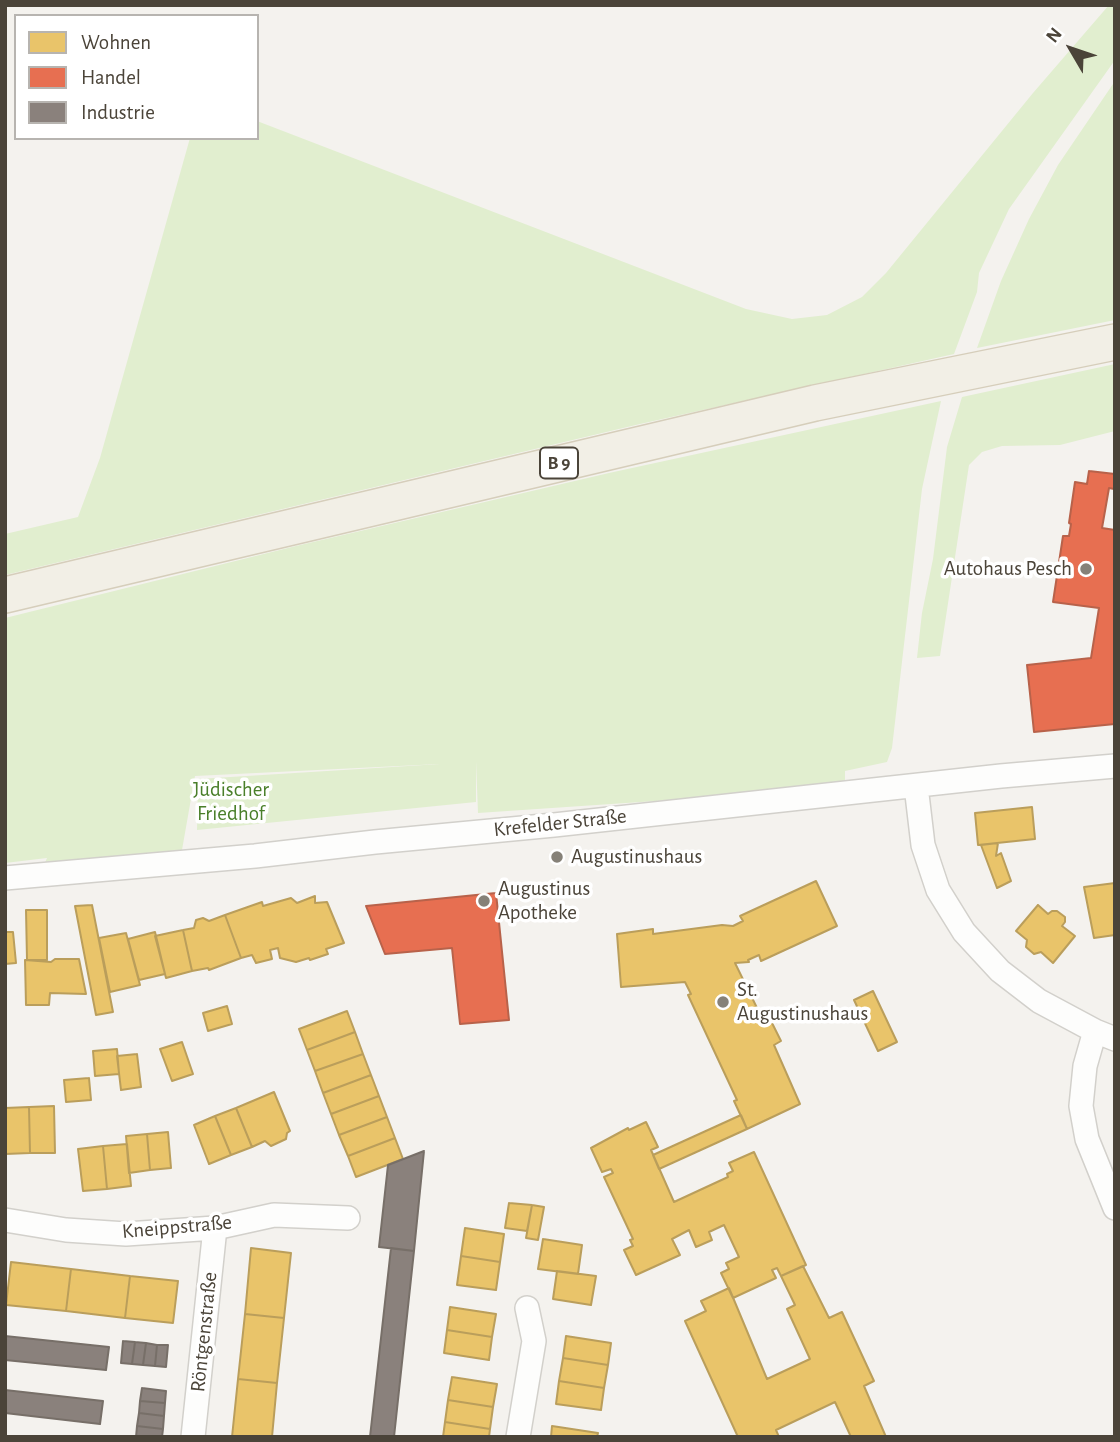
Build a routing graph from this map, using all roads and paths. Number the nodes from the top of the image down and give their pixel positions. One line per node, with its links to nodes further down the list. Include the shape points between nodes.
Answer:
1 (1115, 342): 2 (main road, B 9, via 815,403)
2 (5, 595)
3 (1115, 766): 4 (street, Krefelder Straße)
4 (916, 786): 5 (street, Krefelder Straße); 6 (street, via 923,845 938,890 964,932 1000,971 1039,1001)
5 (5, 878)
6 (1105, 1035): 7 (street, via 1085,1066 1081,1106 1087,1139)
7 (1115, 1208)
8 (348, 1219): 10 (street, Kneippstraße, via 274,1215)
9 (5, 1220): 10 (street, Kneippstraße, via 126,1234)
10 (215, 1228): 12 (street, Röntgenstraße)
11 (527, 1308): 13 (street, via 534,1341)
12 (193, 1437)
13 (518, 1437)

